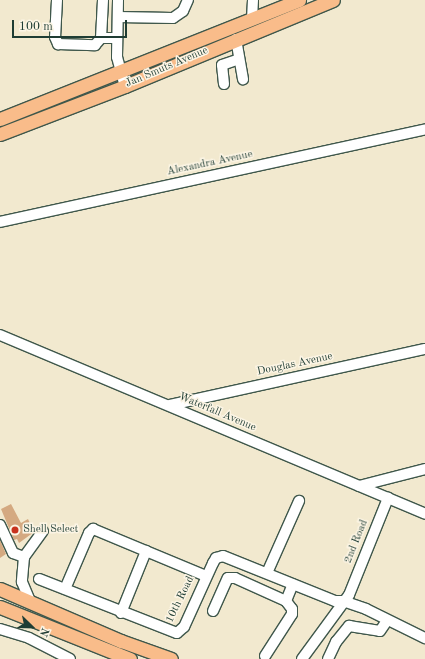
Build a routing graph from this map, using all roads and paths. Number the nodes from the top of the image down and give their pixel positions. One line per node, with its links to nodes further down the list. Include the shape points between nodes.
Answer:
1 (57, 0): 11 (street, via 55,37 58,44 95,45)
2 (103, 0): 11 (street)
3 (118, 0): 9 (street)
4 (188, 0): 9 (street, via 183,11 173,18)
5 (253, 0): 10 (street)
6 (299, 0): 8 (main road, Jan Smuts Avenue)
7 (333, 0): 8 (main road, Jan Smuts Avenue)
8 (283, 9): 10 (main road, Jan Smuts Avenue); 13 (main road, Jan Smuts Avenue)
9 (118, 17): 12 (street)
10 (252, 18): 15 (main road, Jan Smuts Avenue)
11 (101, 38): 12 (street)
12 (117, 38): 15 (street)
13 (236, 39): 14 (street); 18 (main road, Jan Smuts Avenue)
14 (239, 59): 16 (street); 17 (street, via 222,65)
15 (120, 72): 18 (street); 19 (main road, Jan Smuts Avenue)
16 (243, 79)
17 (224, 84)
18 (126, 86): 21 (main road, Jan Smuts Avenue)
19 (0, 119)
20 (425, 129): 22 (street, Alexandra Avenue)
21 (0, 134)
22 (0, 222)
23 (0, 335): 25 (street, Waterfall Avenue)
24 (425, 349): 25 (street, Douglas Avenue)
25 (170, 405): 27 (street, Waterfall Avenue)
26 (425, 469): 27 (street)
27 (359, 486): 28 (street, Waterfall Avenue)
28 (388, 498): 30 (street, Waterfall Avenue); 43 (street, 2nd Road)
29 (299, 501): 35 (street)
30 (425, 514)
31 (0, 525): 34 (street, via 13,553)
32 (43, 531): 34 (street)
33 (146, 551): 36 (street); 40 (street, via 93,529); 46 (street)
34 (24, 557): 41 (street, via 22,582)
35 (268, 573): 36 (street, 10th Road, via 223,556 216,558); 38 (street, 10th Road)
36 (206, 576): 46 (street, 10th Road, via 180,632 174,633)
37 (39, 579): 40 (street, 10th Road)
38 (293, 584): 42 (street); 43 (street, 10th Road)
39 (0, 589): 41 (main road)
40 (65, 590): 46 (street, 10th Road)
41 (30, 601): 53 (main road, via 120,641)
42 (286, 601): 45 (street, via 235,578 228,578); 50 (street, via 292,609 292,614)
43 (343, 602): 47 (street, 10th Road, via 380,615); 54 (street, 2nd Road); 55 (street, 2nd Road)
44 (0, 607): 52 (main road)
45 (213, 611)
46 (121, 613)
47 (389, 623): 49 (street, 10th Road); 56 (street, via 380,631 349,626 336,642)
48 (0, 629): 51 (street, via 42,643)
49 (425, 638)
50 (265, 656)
51 (70, 659)
52 (130, 659)
53 (171, 659)
54 (302, 659)
55 (309, 659)
56 (328, 659)

